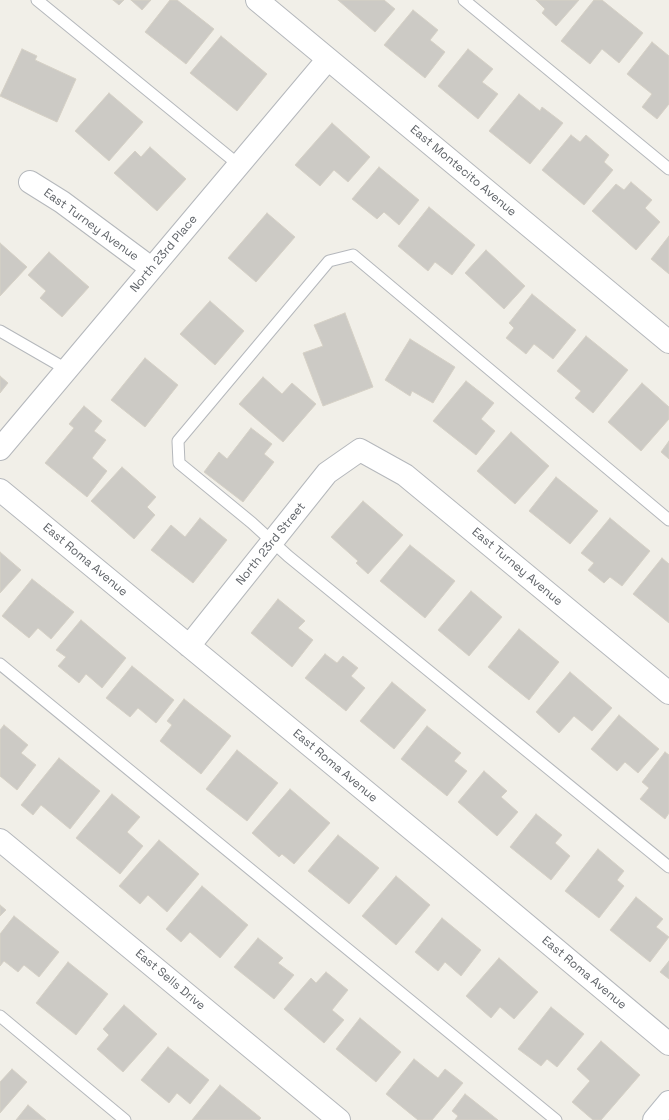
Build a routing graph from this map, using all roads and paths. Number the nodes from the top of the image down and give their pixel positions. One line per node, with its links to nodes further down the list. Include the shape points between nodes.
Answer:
1 (37, 0): 5 (lane)
2 (257, 0): 4 (street, East Montecito Avenue)
3 (464, 0): 6 (lane)
4 (328, 59): 5 (street, North 23rd Place); 10 (street, East Montecito Avenue)
5 (238, 165): 8 (street, North 23rd Place)
6 (669, 169)
7 (30, 182): 8 (street, East Turney Avenue, via 62,202)
8 (152, 268): 11 (street, North 23rd Place)
9 (0, 331): 11 (lane)
10 (669, 342)
11 (66, 369): 12 (street, North 23rd Place)
12 (0, 449)
13 (360, 450): 16 (street, North 23rd Street, via 327,473); 19 (street, East Turney Avenue, via 405,475)
14 (0, 490): 17 (street, East Roma Avenue)
15 (669, 520): 16 (lane, via 353,255 329,261 178,441 179,463 252,523)
16 (272, 543): 17 (street, North 23rd Street); 21 (lane)
17 (189, 646): 23 (street, East Roma Avenue)
18 (0, 664): 27 (lane)
19 (669, 693)
20 (0, 840): 26 (street, East Sells Drive)
21 (669, 867)
22 (0, 1016): 25 (lane)
23 (669, 1044)
24 (669, 1102): 28 (street)
25 (125, 1120)
26 (339, 1120)
27 (556, 1120)
28 (654, 1120)

